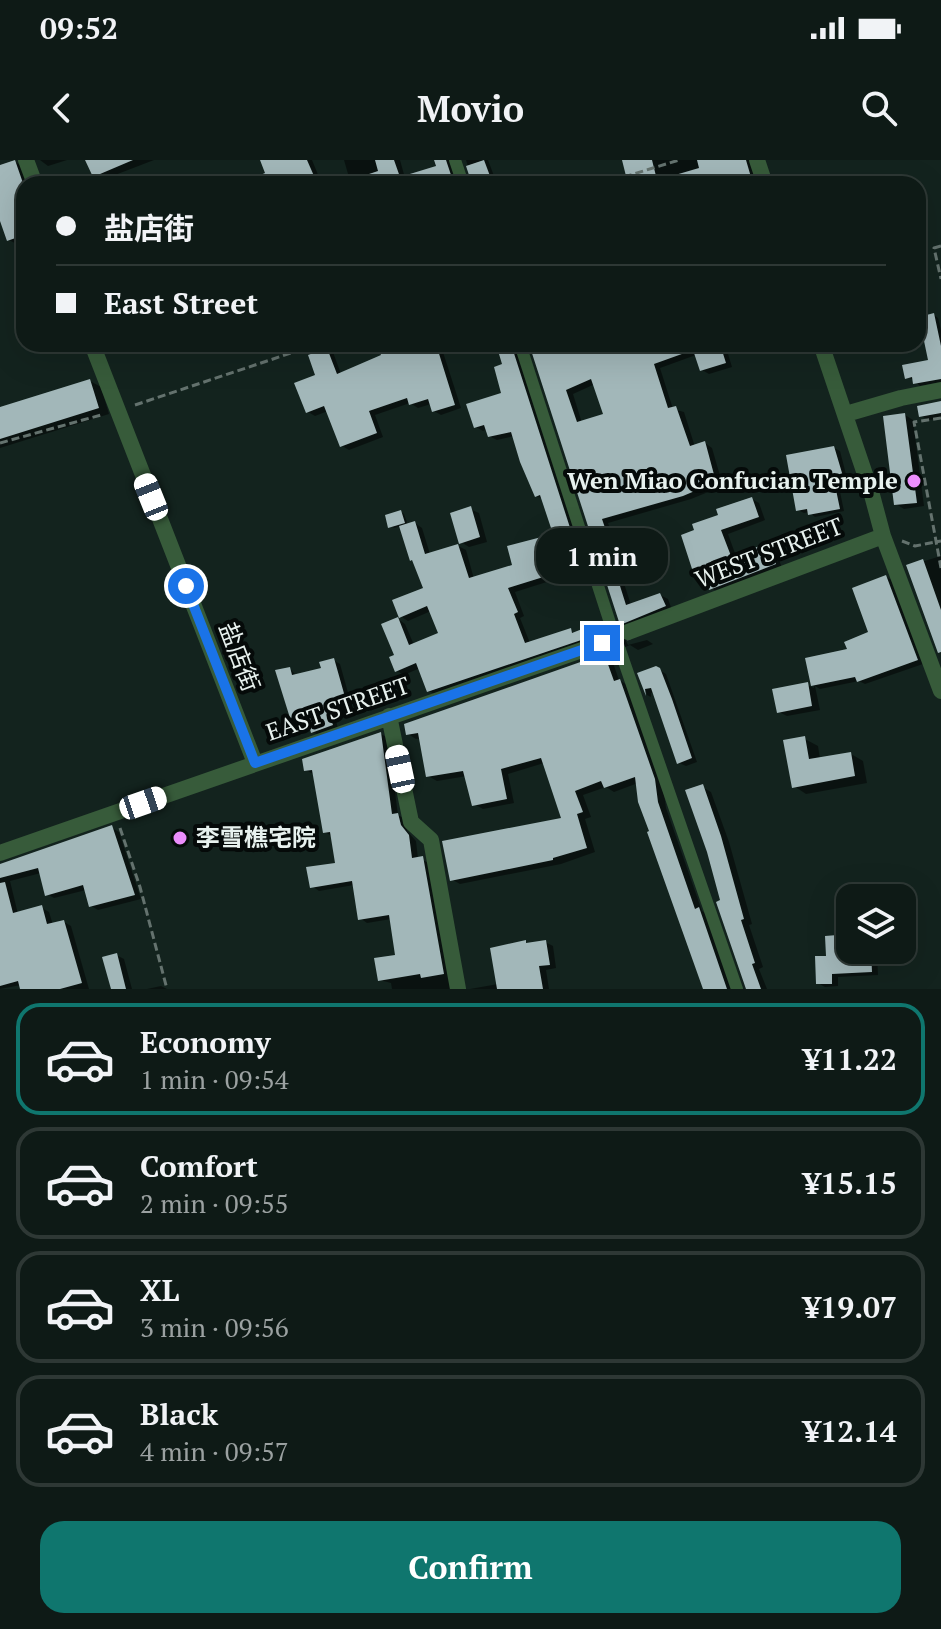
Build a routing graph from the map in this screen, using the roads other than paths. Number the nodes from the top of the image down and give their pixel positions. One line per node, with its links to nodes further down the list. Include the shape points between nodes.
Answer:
1 (95, 352): 13 (street, 盐店街)
2 (523, 352): 7 (street)
3 (824, 352): 5 (street)
4 (941, 390): 5 (street)
5 (846, 414): 6 (street)
6 (884, 539): 8 (street, WEST STREET); 11 (street)
7 (611, 626)
8 (628, 632)
9 (602, 643): 12 (street, EAST STREET)
10 (620, 650): 16 (street)
11 (941, 691)
12 (389, 716): 13 (street, EAST STREET); 15 (street, via 411,822 431,840)
13 (255, 763): 14 (street, EAST STREET)
14 (0, 853)
15 (458, 989)
16 (737, 989)

